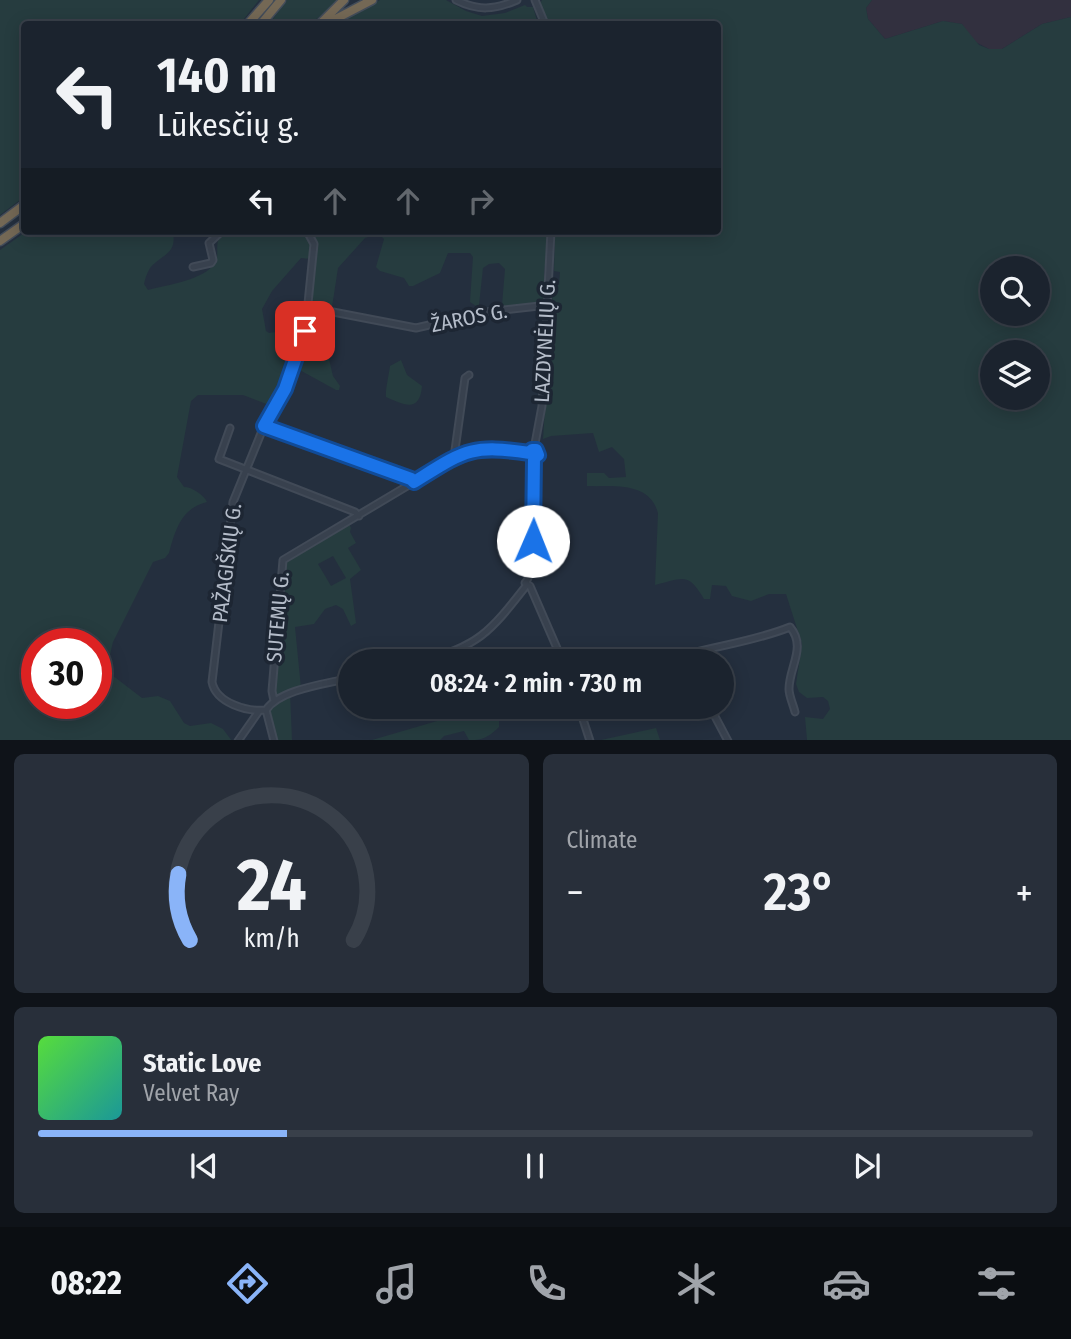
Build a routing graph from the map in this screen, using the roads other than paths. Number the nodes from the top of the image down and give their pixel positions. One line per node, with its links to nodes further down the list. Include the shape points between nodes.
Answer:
1 (268, 0): 8 (highway)
2 (281, 0): 9 (highway)
3 (344, 0): 10 (highway)
4 (372, 0): 11 (highway)
5 (456, 0): 6 (street, via 487,9)
6 (517, 0)
7 (535, 0): 12 (street)
8 (250, 21)
9 (264, 21)
10 (323, 21)
11 (332, 21)
12 (544, 21)
13 (21, 207): 14 (highway)
14 (0, 223)
15 (21, 226): 19 (highway)
16 (218, 235): 20 (street, via 209,243 213,260)
17 (309, 235): 22 (street, PAŽAGIŠKIŲ G., via 314,244)
18 (551, 235): 21 (street, LAZDYNĖLIŲ G.)
19 (0, 242)
20 (193, 267)
21 (548, 305): 22 (street, ŽAROS G., via 486,312 416,328 333,312); 26 (street, LAZDYNĖLIŲ G., via 542,406)
22 (307, 313): 24 (street, PAŽAGIŠKIŲ G., via 285,389)
23 (469, 375): 27 (street, via 465,378)
24 (264, 426): 28 (street, PAŽAGIŠKIŲ G.); 29 (street)
25 (230, 428): 28 (street, via 219,459)
26 (533, 454): 27 (street, via 484,449); 31 (street, LAZDYNĖLIŲ G., via 534,534)
27 (457, 456): 29 (street, SUTEMŲ G.)
28 (246, 470): 30 (street); 37 (street, PAŽAGIŠKIŲ G., via 233,502 212,682 224,700)
29 (414, 482): 30 (street, SUTEMŲ G.)
30 (359, 516): 36 (street, SUTEMŲ G., via 283,560)
31 (528, 584): 32 (street, via 475,642); 33 (street, LAZDYNĖLIŲ G.)
32 (460, 649)
33 (557, 649)
34 (711, 649): 38 (street, via 790,627 797,640 789,688)
35 (338, 681): 36 (street)
36 (274, 701): 37 (street)
37 (263, 710): 41 (street); 42 (street)
38 (795, 712)
39 (583, 719): 43 (street)
40 (717, 719): 44 (street)
41 (238, 740)
42 (274, 740)
43 (590, 740)
44 (728, 740)

